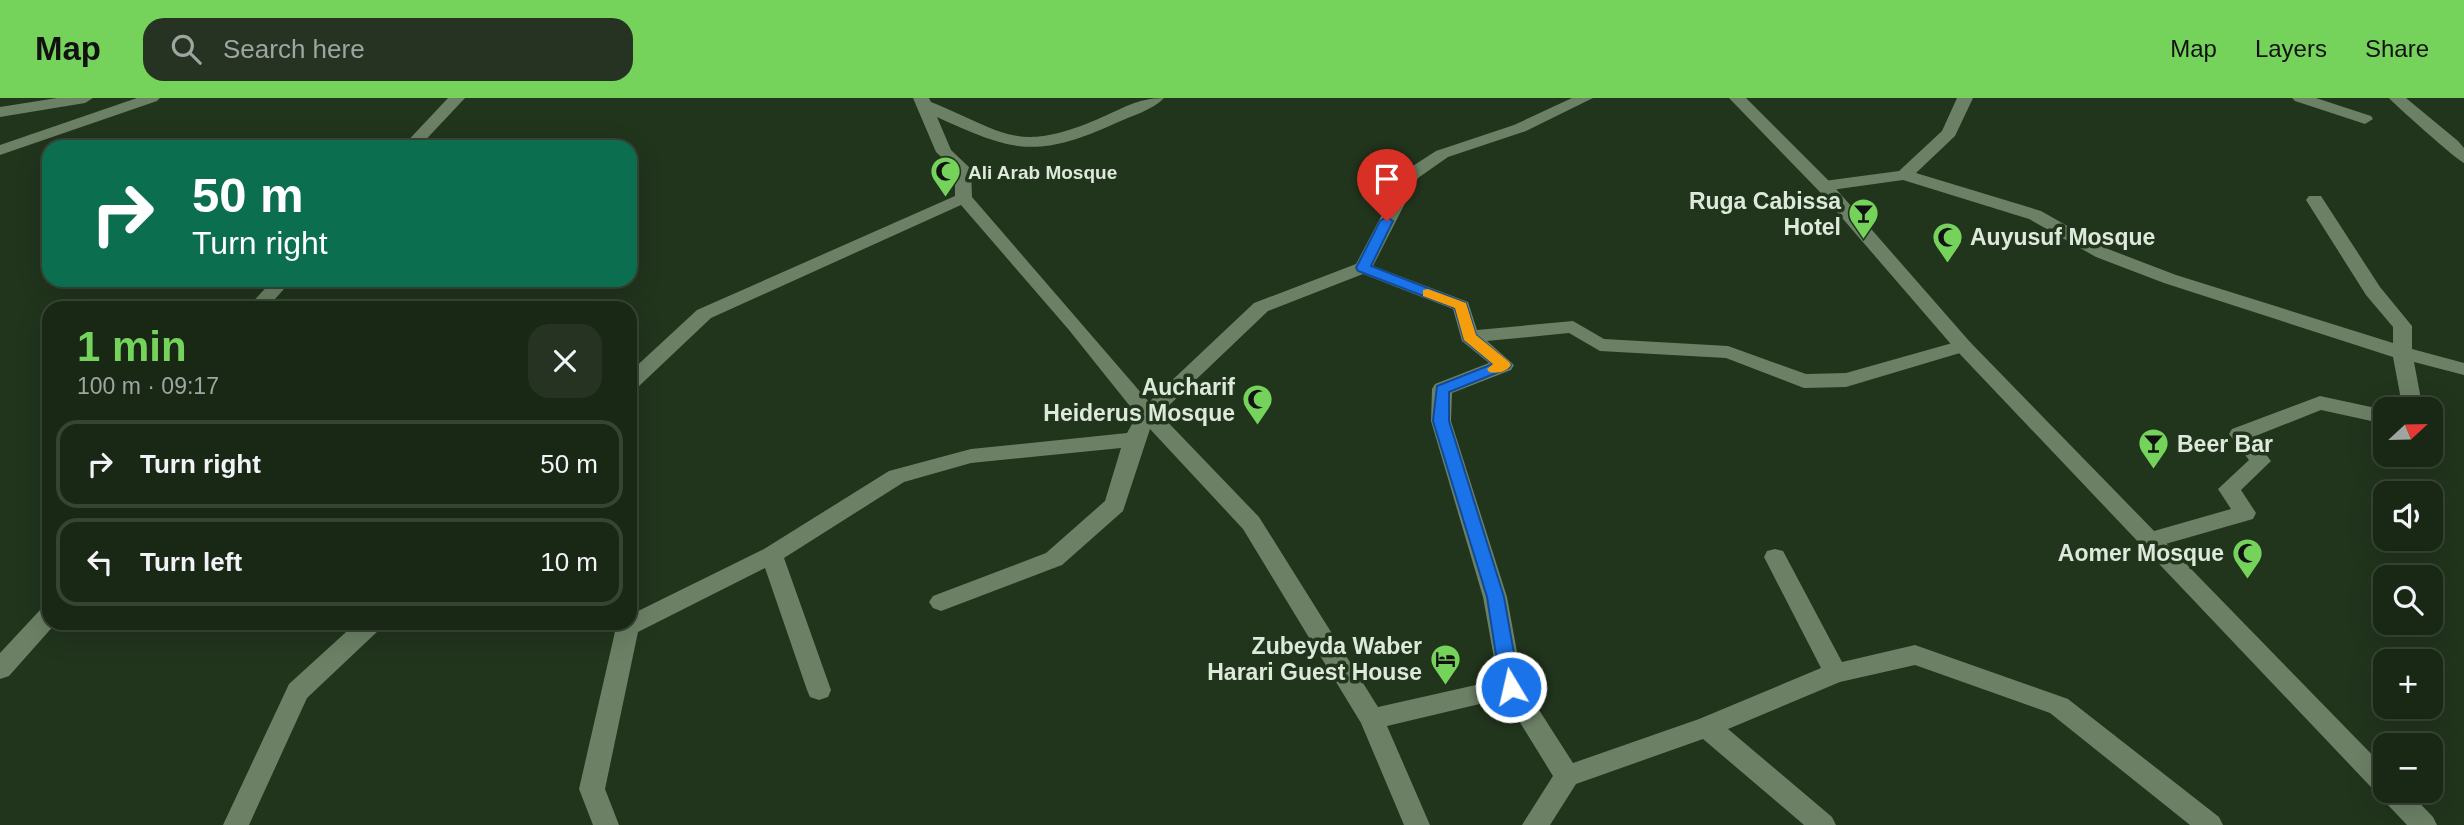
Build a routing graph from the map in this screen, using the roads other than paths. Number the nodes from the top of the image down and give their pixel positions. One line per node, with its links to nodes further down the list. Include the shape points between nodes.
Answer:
1 (85, 98): 11 (street)
2 (152, 98): 14 (street)
3 (457, 98): 13 (street)
4 (1156, 98): 10 (street, via 1079,134 1040,141 1007,141)
5 (1585, 98): 20 (street, via 1520,128 1442,154 1410,175)
6 (1737, 98): 17 (street)
7 (1965, 98): 16 (street, via 1949,133)
8 (2300, 98): 12 (street)
9 (2397, 98): 15 (street)
10 (924, 102): 18 (street, via 944,152 963,169)
11 (0, 112)
12 (2365, 119)
13 (417, 140)
14 (0, 150)
15 (2464, 158)
16 (1905, 176): 17 (street); 25 (street, via 2035,215 2102,253 2170,279)
17 (1824, 186): 24 (street)
18 (964, 198): 27 (street, via 704,314); 29 (street)
19 (2315, 200): 25 (street, via 2373,291 2403,326)
20 (1363, 268): 23 (street, via 1461,306); 29 (street, via 1261,307)
21 (276, 287): 22 (street)
22 (263, 301)
23 (1469, 337): 24 (street, via 1573,327 1600,345 1728,352 1804,381 1846,380); 42 (street, via 1504,365 1442,389 1441,421 1495,597)
24 (1963, 346): 32 (street)
25 (2402, 353): 26 (street); 28 (street)
26 (2464, 369)
27 (637, 376)
28 (2410, 397)
29 (1148, 414): 31 (street); 44 (street, via 1251,523)
30 (2373, 414): 32 (street, via 2320,403 2239,435 2261,461 2229,489 2245,513)
31 (1134, 440): 33 (street, via 971,456 897,476); 35 (street, via 1115,505 1054,559)
32 (2148, 541): 46 (street)
33 (772, 555): 36 (street); 43 (street)
34 (1775, 557): 41 (street)
35 (941, 602)
36 (637, 620)
37 (42, 623): 40 (street)
38 (363, 630): 49 (street, via 298,691)
39 (625, 630): 50 (street, via 592,789)
40 (0, 669)
41 (1836, 673): 45 (street); 54 (street, via 1915,655 2059,706)
42 (1511, 687): 44 (street); 47 (street)
43 (819, 690)
44 (1372, 719): 51 (street)
45 (1707, 727): 47 (street); 53 (street)
46 (2373, 773)
47 (1567, 776): 52 (street)
48 (2403, 803): 55 (street)
49 (236, 825)
50 (606, 825)
51 (1417, 825)
52 (1535, 825)
53 (1823, 825)
54 (2210, 825)
55 (2424, 825)

